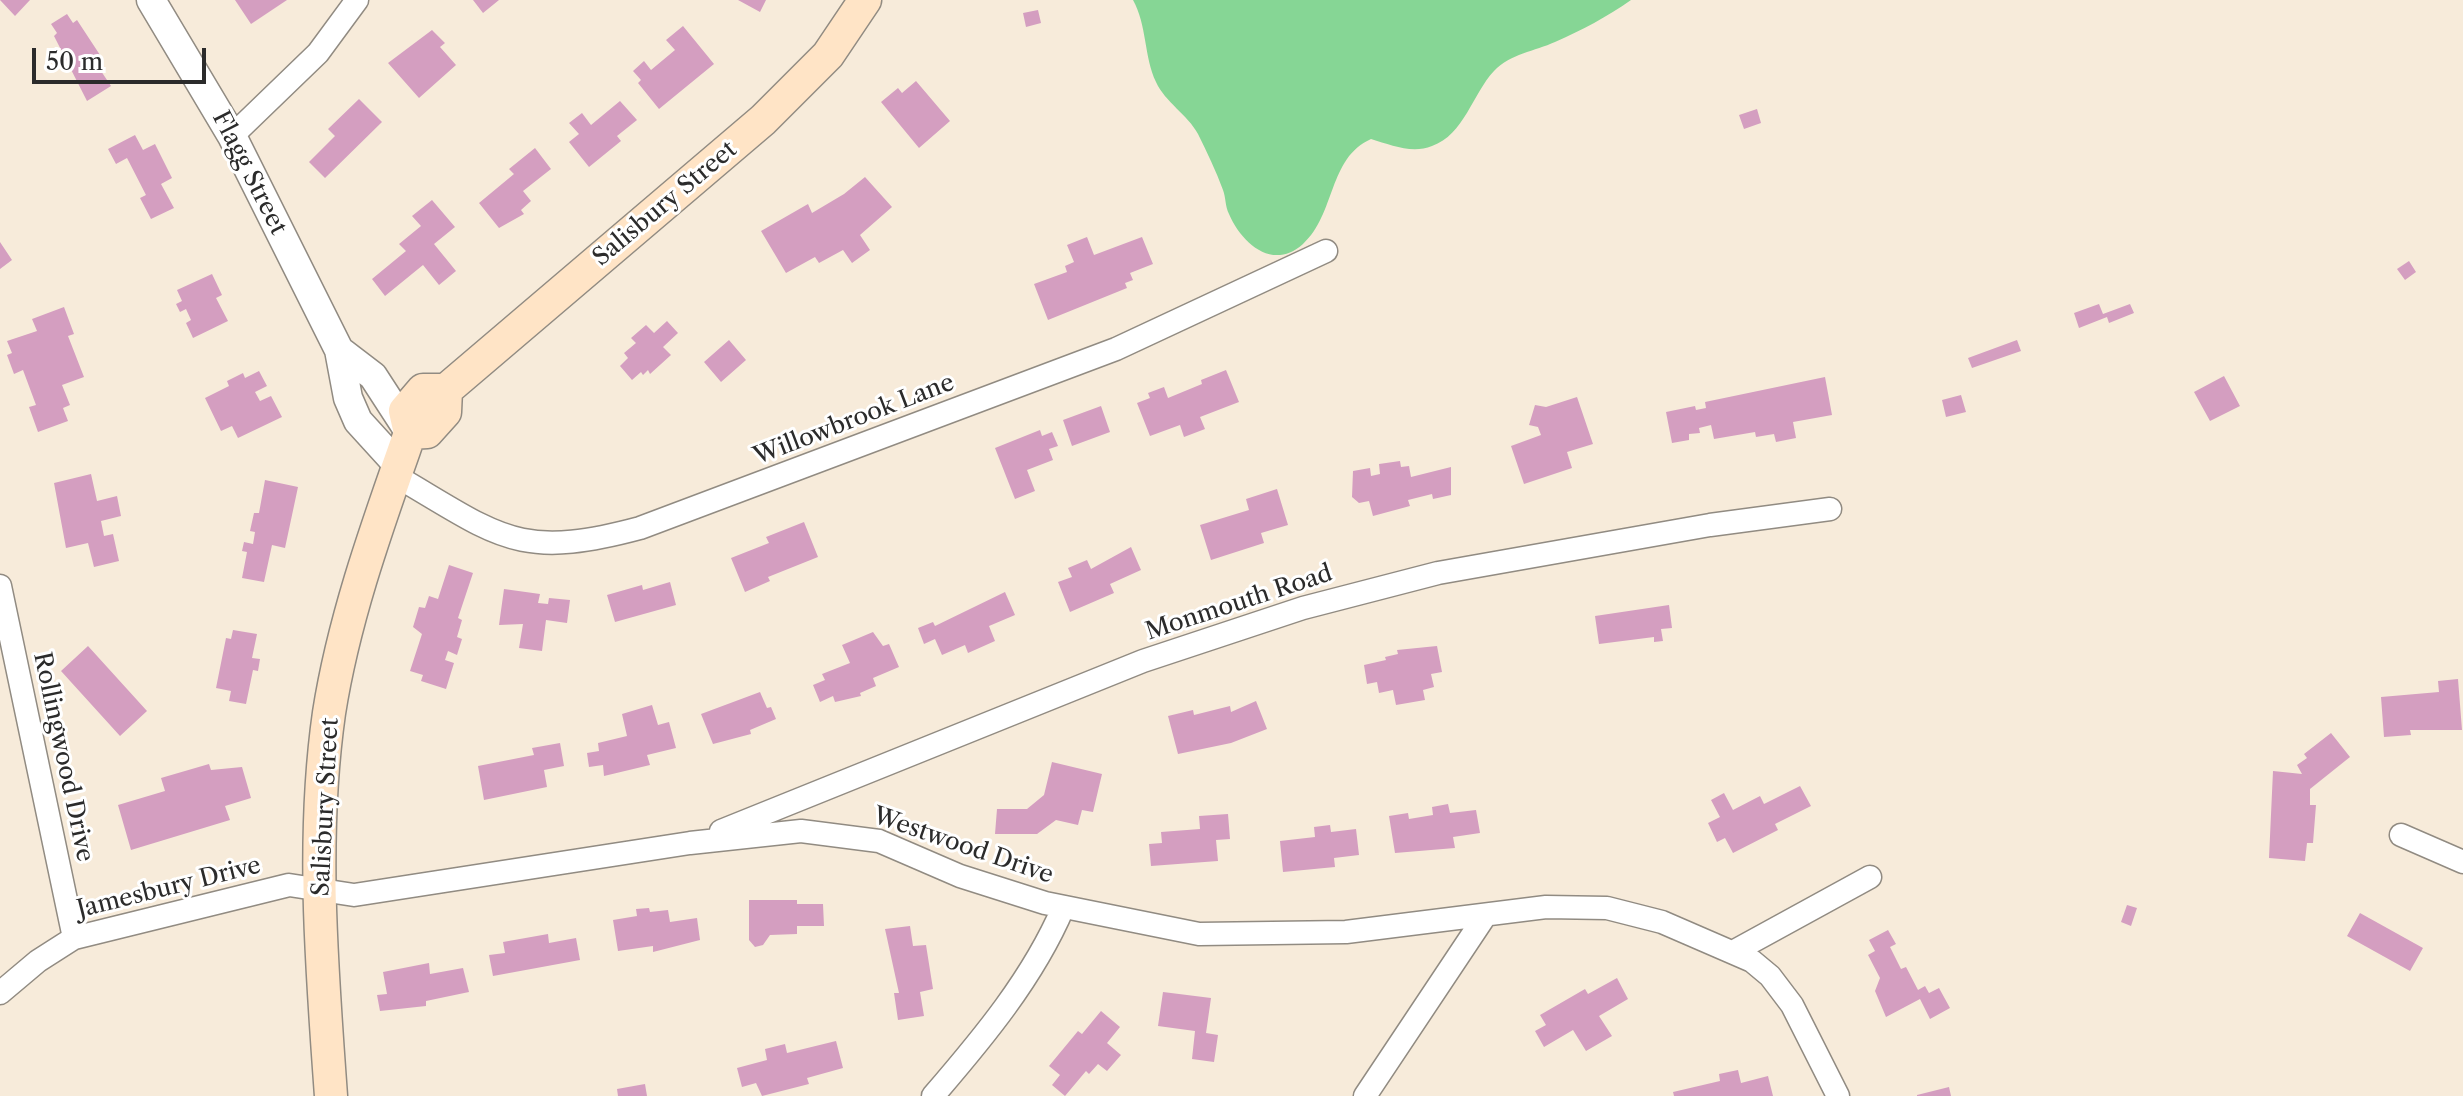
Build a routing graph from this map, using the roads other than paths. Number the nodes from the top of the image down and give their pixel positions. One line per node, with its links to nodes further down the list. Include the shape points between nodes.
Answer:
1 (151, 0): 4 (street, Flagg Street)
2 (357, 0): 4 (street, via 318,53)
3 (865, 0): 7 (main road, Salisbury Street, via 828,55 763,120 446,390 423,390 405,411)
4 (232, 136): 6 (street, Flagg Street)
5 (1326, 251): 8 (street, Willowbrook Lane, via 1116,349 605,537 554,545 522,542 477,524)
6 (339, 350): 7 (street, Flagg Street, via 373,376); 8 (street, Flagg Street, via 358,421)
7 (410, 433): 8 (main road, Salisbury Street)
8 (397, 471): 15 (main road, Salisbury Street, via 352,609 329,713)
9 (1830, 509): 12 (street, Monmouth Road, via 1438,573 1291,611 1143,661)
10 (1, 596): 18 (street, Rollingwood Drive)
11 (2401, 835): 13 (street)
12 (690, 843): 15 (street, Westwood Drive, via 354,895); 16 (street, Westwood Drive, via 774,832 854,835)
13 (2463, 862)
14 (1870, 877): 19 (street)
15 (321, 890): 18 (street, Jamesbury Drive, via 289,885); 21 (main road, Salisbury Street)
16 (1063, 908): 17 (street, Westwood Drive, via 1230,936 1346,932); 22 (street, via 1046,948)
17 (1485, 916): 19 (street, Westwood Drive, via 1546,907 1607,908 1662,922); 23 (street)
18 (74, 938): 20 (street, Jamesbury Drive)
19 (1733, 952): 24 (street, Westwood Drive, via 1752,961 1782,989)
20 (0, 993)
21 (331, 1096)
22 (933, 1096)
23 (1365, 1096)
24 (1838, 1096)

